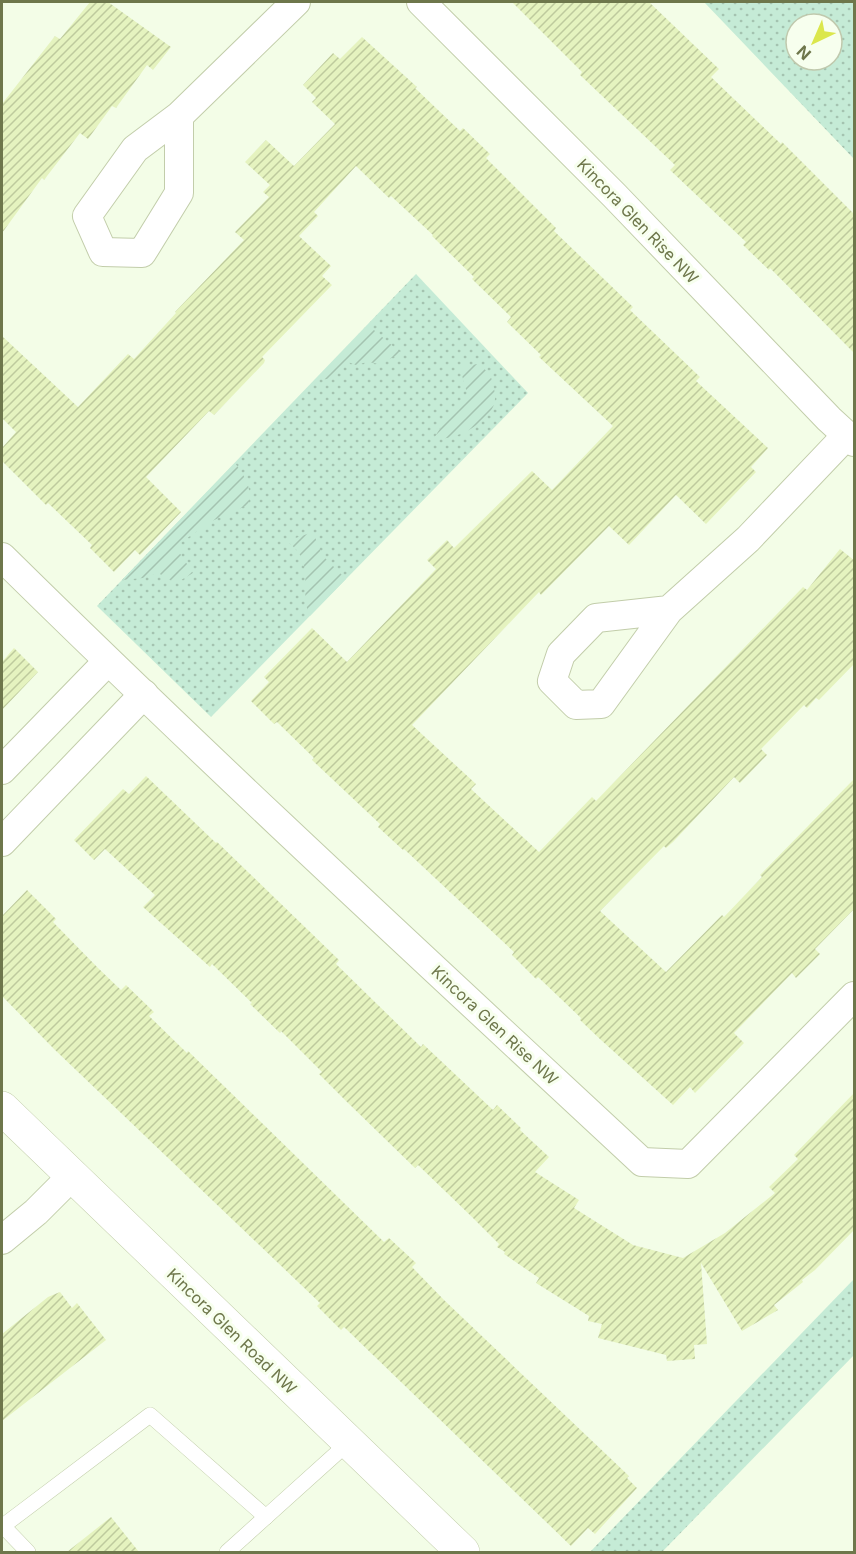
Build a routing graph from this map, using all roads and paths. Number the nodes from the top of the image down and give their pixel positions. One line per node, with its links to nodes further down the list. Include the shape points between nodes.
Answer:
1 (296, 2): 3 (street)
2 (421, 2): 4 (street, Kincora Glen Rise NW)
3 (178, 116): 3 (street, via 135,149 87,216 104,252 142,253 179,193)
4 (850, 439): 6 (street)
5 (2, 557): 7 (street, Kincora Glen Rise NW)
6 (669, 610)
7 (108, 661): 8 (street, Kincora Glen Rise NW); 9 (street)
8 (144, 694): 10 (street); 11 (street, Kincora Glen Rise NW, via 642,1162 688,1164)
9 (2, 770)
10 (2, 843)
11 (855, 996)
12 (2, 1108): 13 (street, Kincora Glen Road NW)
13 (71, 1177): 14 (street); 15 (street, Kincora Glen Road NW)
14 (2, 1240)
15 (348, 1443): 16 (lane); 19 (street, Kincora Glen Road NW)
16 (266, 1517): 17 (lane, via 150,1415 3,1526); 18 (lane)
17 (28, 1552)
18 (227, 1552)
19 (463, 1552)

